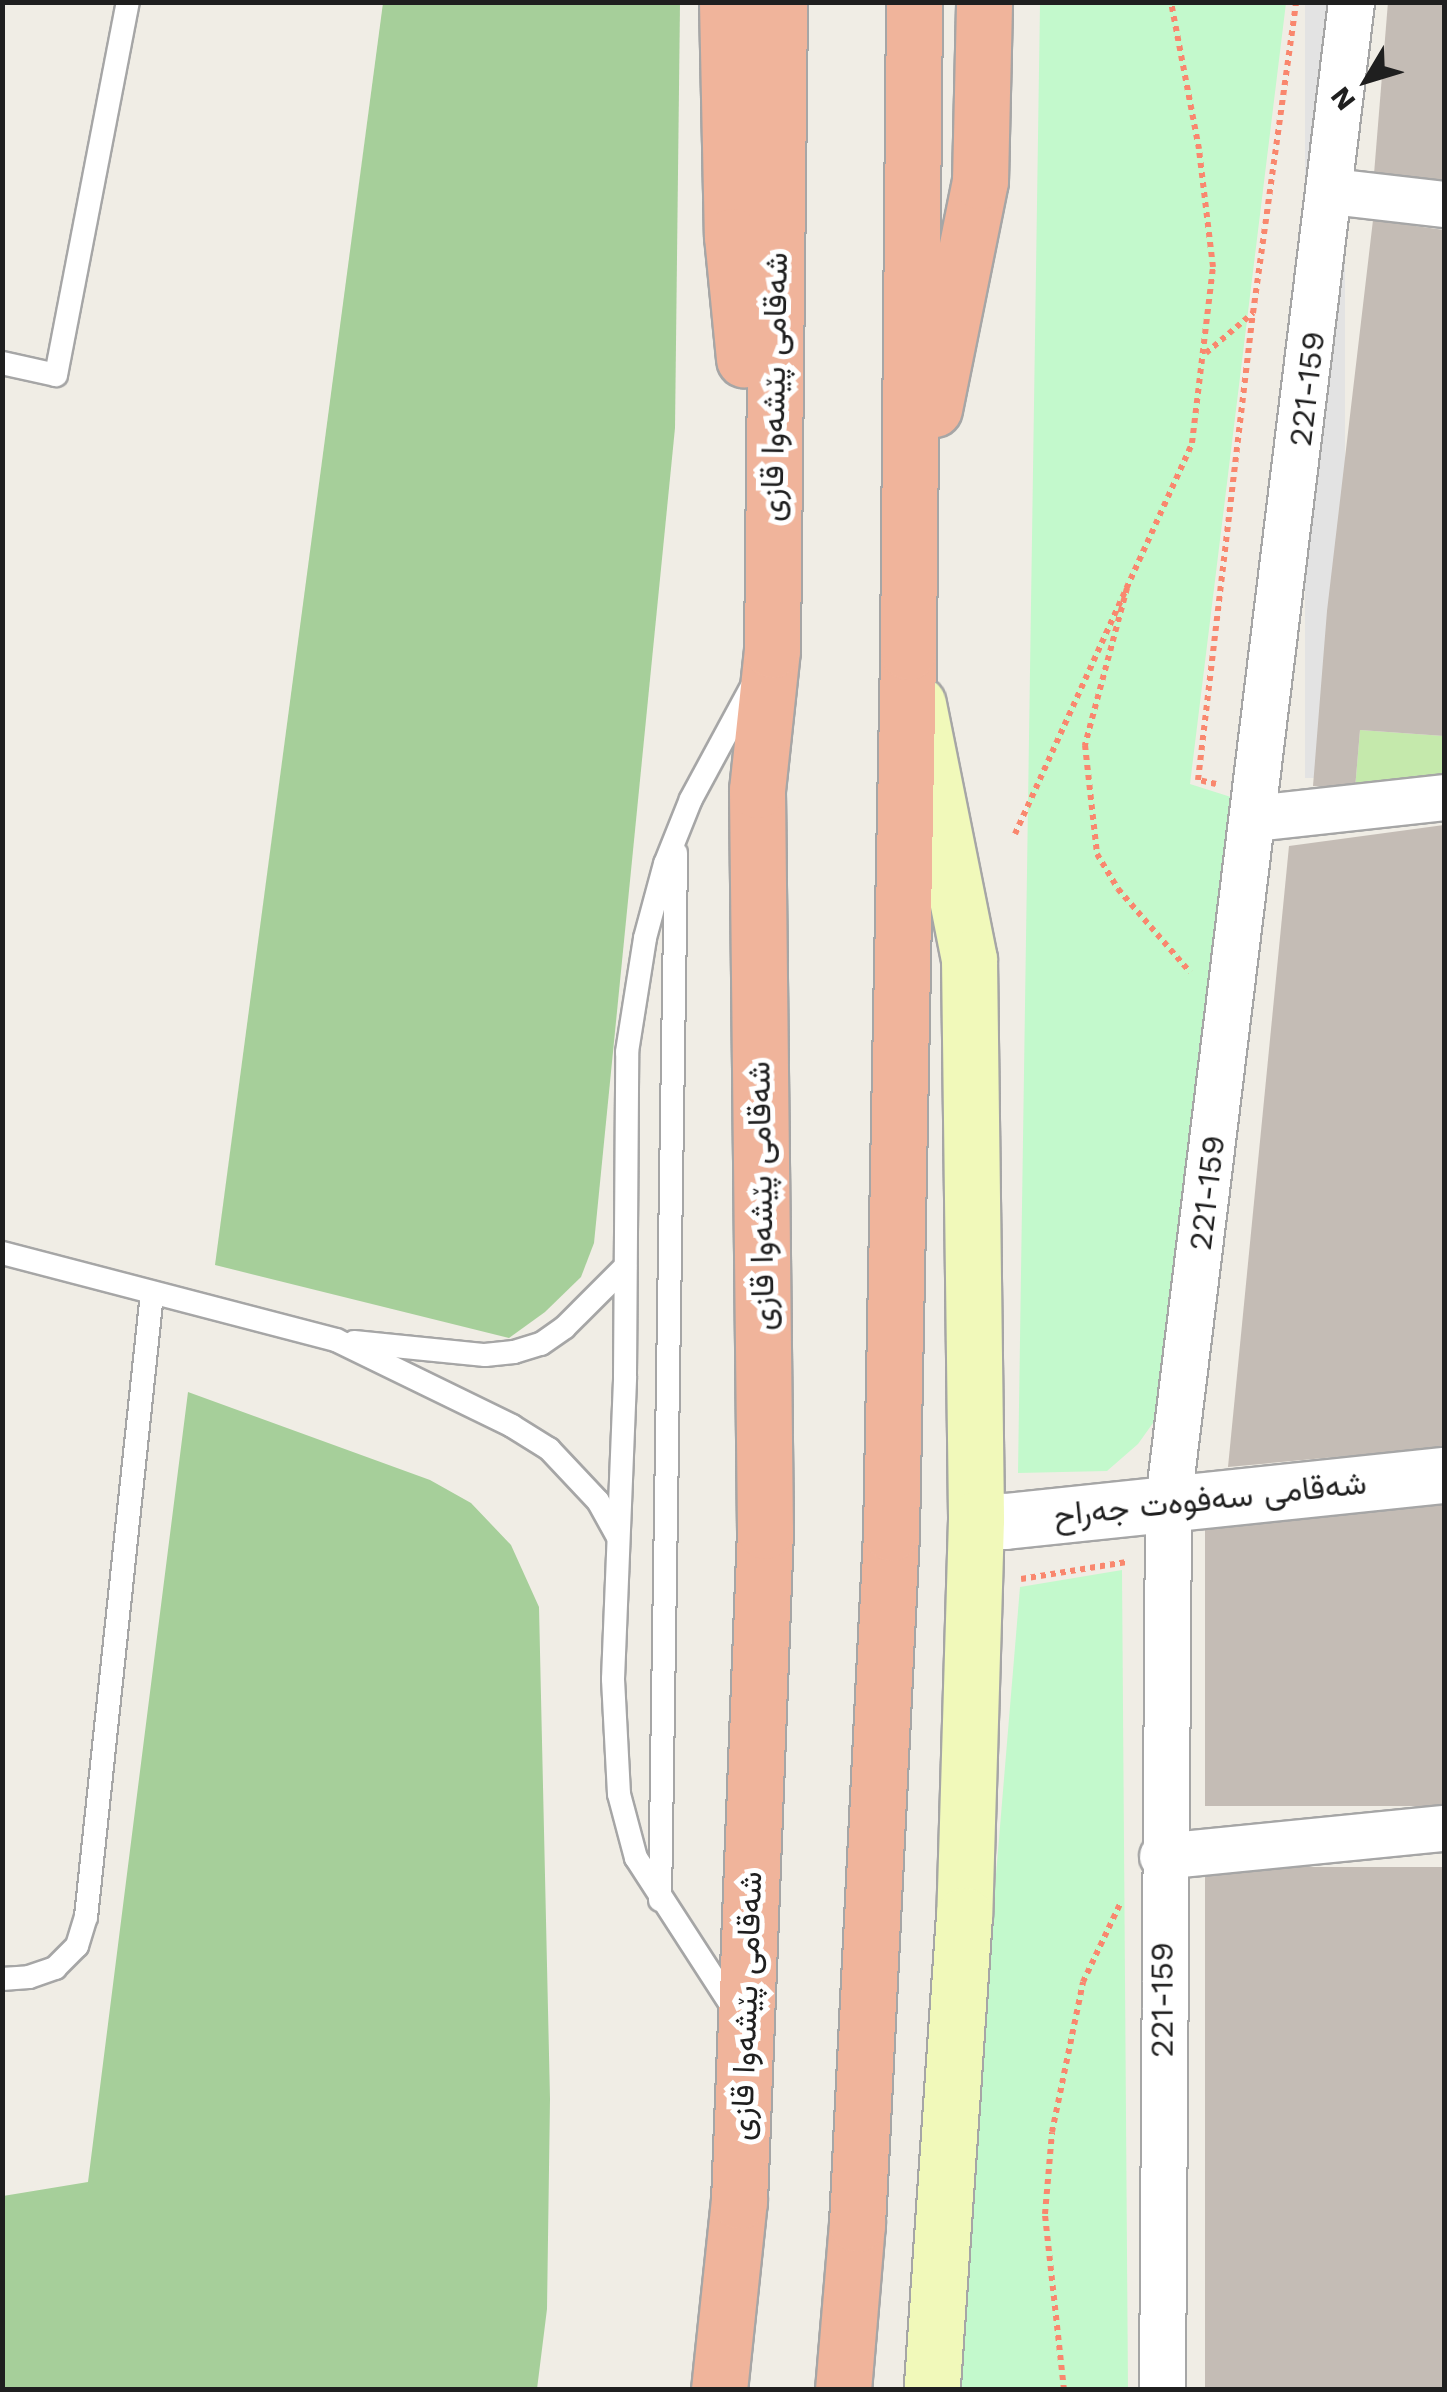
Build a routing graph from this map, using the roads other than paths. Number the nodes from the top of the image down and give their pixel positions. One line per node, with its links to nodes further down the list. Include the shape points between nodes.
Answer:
1 (128, 2): 9 (lane, via 56,375)
2 (727, 2): 11 (highway, via 732,236)
3 (779, 2): 11 (highway, شەقامی پێشەوا قازی)
4 (914, 2): 10 (highway)
5 (984, 2): 10 (highway, via 980,182)
6 (1352, 2): 7 (street, 221-159)
7 (1331, 191): 8 (street); 14 (street, 221-159)
8 (1444, 204)
9 (2, 363)
10 (908, 540): 12 (highway)
11 (772, 650): 15 (lane); 28 (highway, شەقامی پێشەوا قازی, via 757,790 765,1531)
12 (908, 652): 22 (main road, via 969,959); 30 (highway, via 890,1533)
13 (1444, 797): 14 (street)
14 (1255, 818): 21 (street, 221-159)
15 (677, 834): 17 (lane, via 644,938 627,1052); 26 (lane)
16 (2, 1253): 18 (lane)
17 (625, 1267): 19 (lane, via 565,1327 514,1352); 23 (lane)
18 (152, 1292): 19 (lane); 27 (lane, via 86,1917 76,1946 56,1968)
19 (336, 1340): 23 (lane, via 549,1449 598,1501)
20 (1444, 1475): 21 (street, شەقامی سەفوەت جەراح)
21 (1168, 1500): 22 (street, شەقامی سەفوەت جەراح); 25 (street, 221-159)
22 (976, 1519): 31 (main road, via 964,1915)
23 (618, 1538): 26 (lane, via 612,1678 619,1794 636,1858)
24 (1444, 1828): 25 (street)
25 (1162, 1856): 32 (street, 221-159)
26 (660, 1900): 28 (lane)
27 (2, 1979)
28 (745, 2025): 29 (highway, شەقامی پێشەوا قازی, via 739,2201)
29 (720, 2390)
30 (843, 2390)
31 (932, 2390)
32 (1162, 2390)

